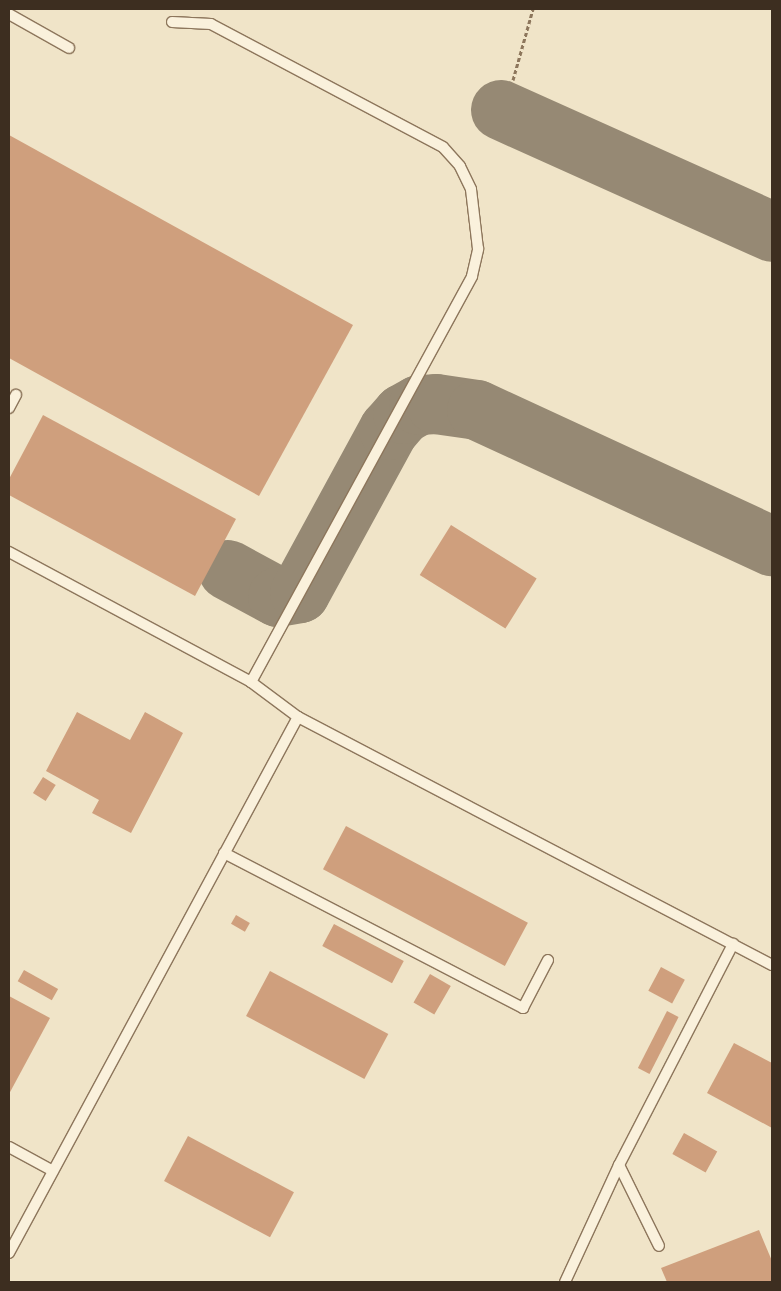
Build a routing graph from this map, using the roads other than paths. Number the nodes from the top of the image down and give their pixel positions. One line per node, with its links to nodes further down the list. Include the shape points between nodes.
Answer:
1 (9, 14): 3 (lane)
2 (172, 22): 7 (lane, via 211,24 443,147 460,166 476,215 478,249 472,276)
3 (69, 48)
4 (16, 394): 5 (lane)
5 (9, 408)
6 (9, 552): 7 (lane)
7 (251, 682): 8 (lane)
8 (298, 717): 9 (lane); 10 (lane)
9 (224, 853): 11 (lane, via 523,1008); 15 (lane)
10 (733, 944): 12 (lane); 14 (lane)
11 (548, 960)
12 (772, 965)
13 (9, 1147): 15 (lane)
14 (619, 1165): 16 (lane); 18 (lane)
15 (53, 1171): 17 (lane)
16 (659, 1246)
17 (9, 1253)
18 (565, 1282)

